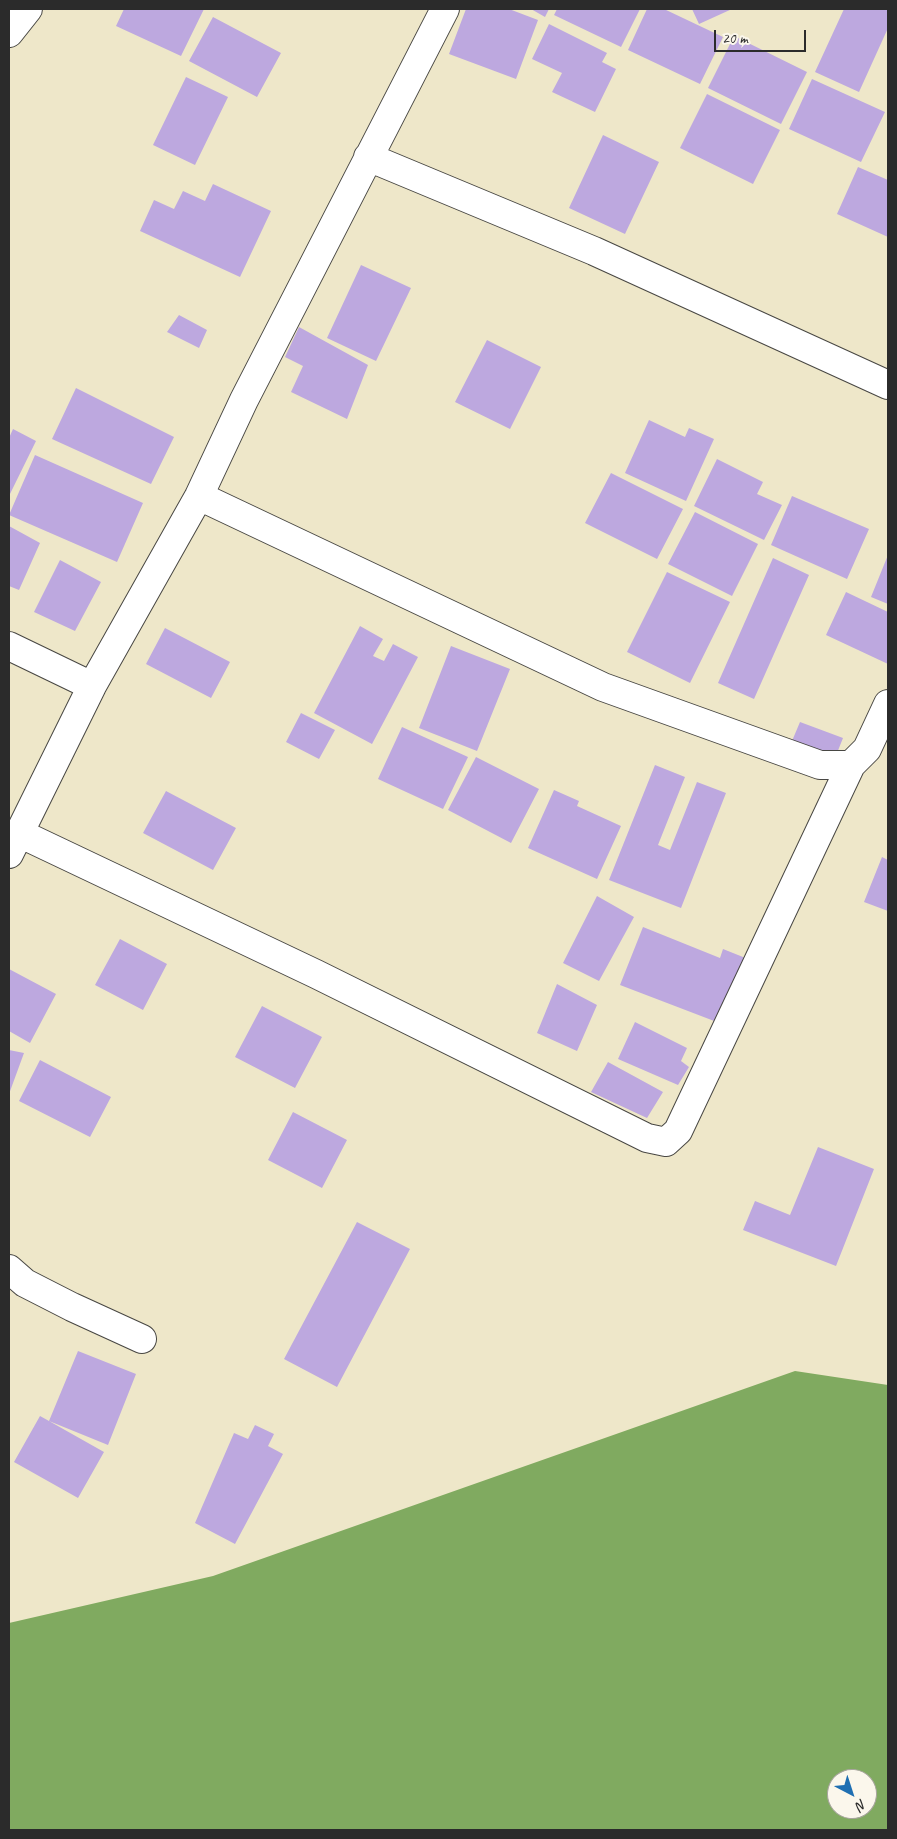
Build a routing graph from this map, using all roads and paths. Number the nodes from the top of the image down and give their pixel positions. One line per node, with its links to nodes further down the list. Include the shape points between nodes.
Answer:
1 (28, 9): 3 (street)
2 (445, 9): 4 (street)
3 (9, 33)
4 (368, 157): 5 (street, via 594,251); 6 (street, via 244,400)
5 (888, 385)
6 (200, 496): 8 (street); 10 (street, via 603,687 820,765)
7 (9, 646): 8 (street)
8 (92, 686): 11 (street)
9 (888, 704): 10 (street, via 867,748)
10 (851, 765): 11 (street, via 678,1132 666,1142 648,1138 316,974)
11 (14, 843)
12 (9, 1269): 13 (street, via 48,1295)
13 (142, 1339)

